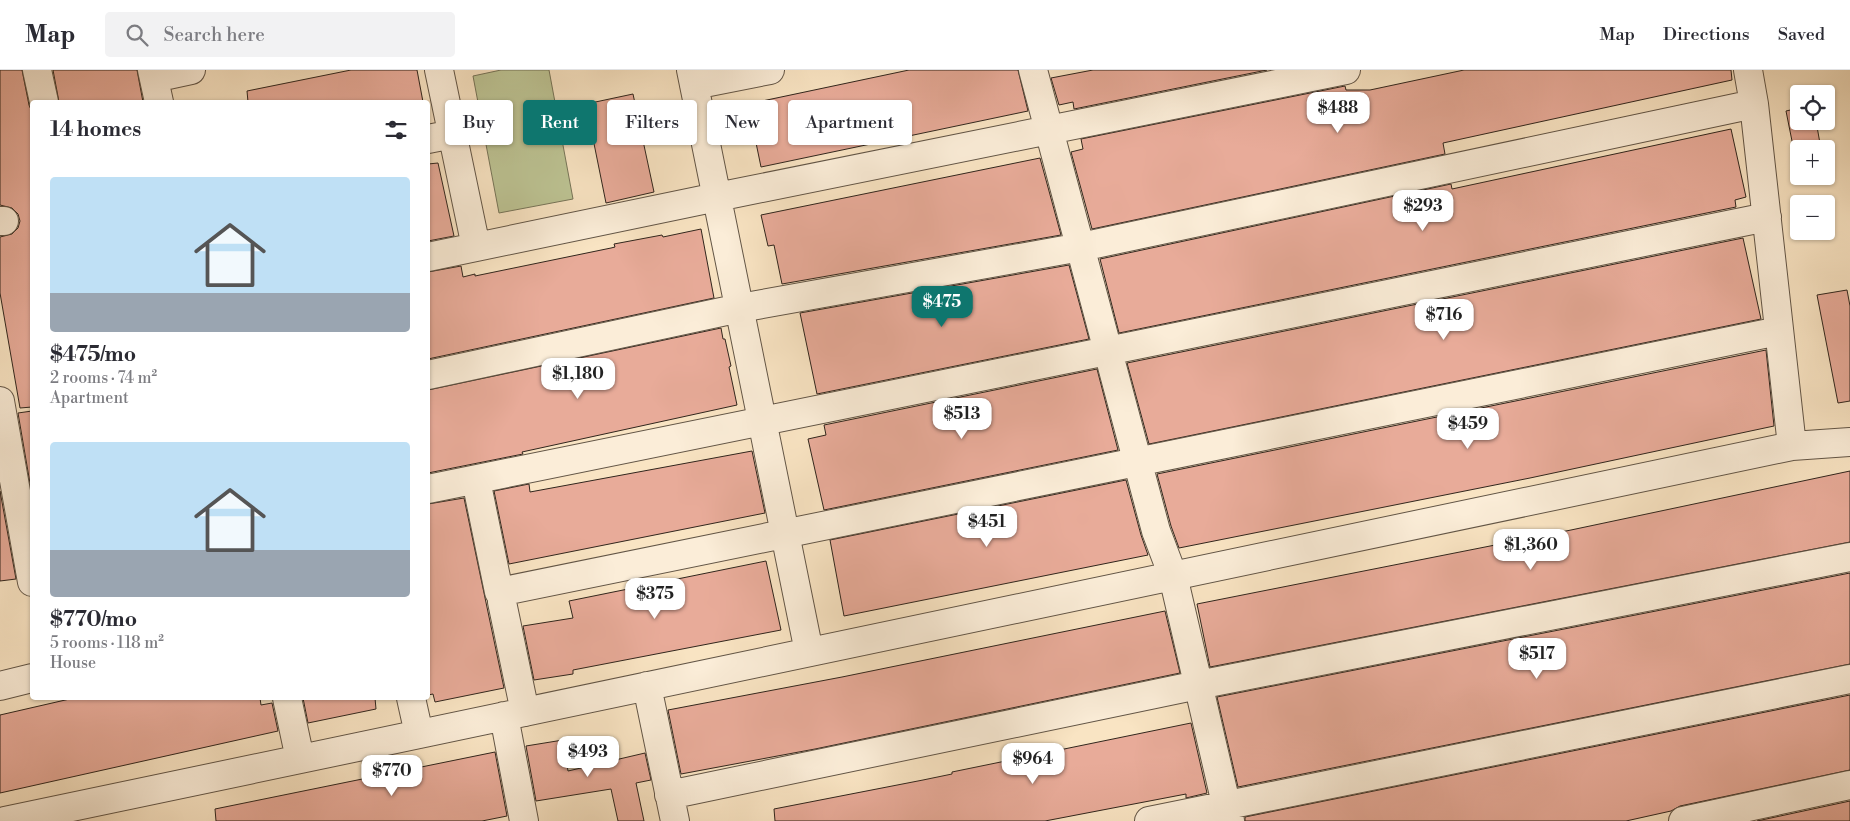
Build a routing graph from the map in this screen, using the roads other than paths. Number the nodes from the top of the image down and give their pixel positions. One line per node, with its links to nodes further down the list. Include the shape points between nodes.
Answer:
1 (37, 70): 10 (street)
2 (191, 70): 9 (street)
3 (439, 70): 13 (street)
4 (770, 70): 8 (street)
5 (1033, 70): 12 (street)
6 (1346, 70): 12 (street)
7 (1748, 70): 11 (street)
8 (693, 78): 14 (street)
9 (155, 83)
10 (44, 100)
11 (1754, 104): 15 (street); 17 (street)
12 (1049, 130): 14 (street); 17 (street)
13 (440, 137): 16 (street)
14 (717, 196): 16 (street); 19 (street)
15 (1767, 217): 20 (street); 21 (street)
16 (476, 247): 18 (street)
17 (1081, 247): 19 (street); 21 (street)
18 (430, 257)
19 (740, 308): 22 (street); 24 (street)
20 (1779, 331): 26 (street); 27 (street)
21 (1108, 352): 24 (street); 27 (street)
22 (430, 375)
23 (0, 400): 32 (street)
24 (762, 421): 28 (street); 30 (street)
25 (1850, 442): 26 (street)
26 (1792, 446): 33 (street)
27 (1137, 462): 30 (street); 33 (street, via 1156,531)
28 (476, 480): 29 (street); 30 (street, via 499,592)
29 (430, 490)
30 (785, 533): 35 (street)
31 (1850, 557): 38 (street)
32 (30, 571)
33 (1173, 576): 35 (street); 38 (street)
34 (502, 602): 43 (street)
35 (809, 652): 40 (street)
36 (30, 678): 39 (street)
37 (1850, 679): 48 (street)
38 (1198, 685): 47 (street); 48 (street)
39 (0, 686)
40 (646, 686): 43 (street); 47 (street)
41 (287, 700): 45 (street)
42 (411, 700): 44 (street)
43 (514, 714): 44 (street); 50 (street)
44 (419, 734): 45 (street)
45 (300, 759): 49 (street)
46 (1850, 785): 52 (street)
47 (672, 808)
48 (1228, 813): 51 (street)
49 (5, 821)
50 (524, 821)
51 (1149, 821)
52 (1683, 821)

